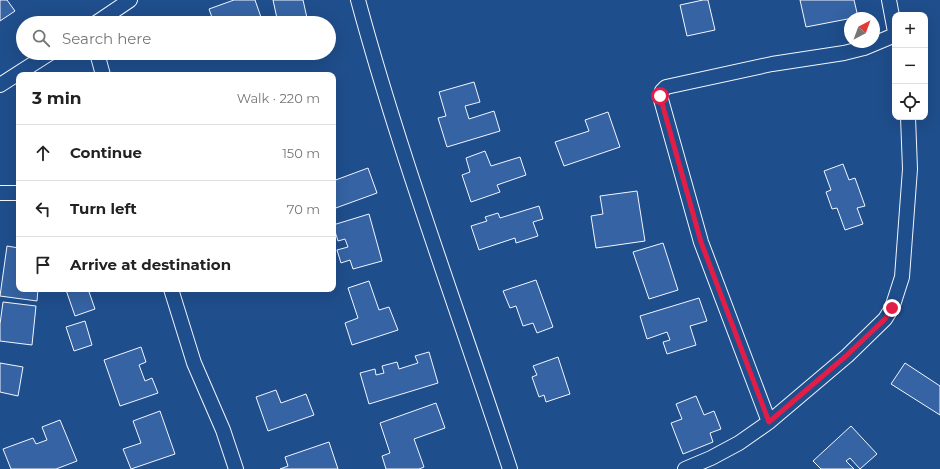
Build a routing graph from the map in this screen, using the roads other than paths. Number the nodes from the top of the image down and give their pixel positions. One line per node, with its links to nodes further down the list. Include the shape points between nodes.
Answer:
1 (130, 0): 4 (street)
2 (358, 0): 19 (street, via 402,148)
3 (889, 0): 5 (street)
4 (106, 16)
5 (892, 17)
6 (892, 35): 17 (street, via 864,48 844,53 772,64 666,87 660,96 701,242)
7 (39, 60): 9 (street)
8 (99, 60): 10 (street)
9 (20, 72)
10 (102, 72)
11 (16, 75): 12 (street)
12 (0, 85)
13 (908, 120): 17 (street, via 910,169 902,277 892,308 885,319 846,356)
14 (0, 193): 15 (street)
15 (16, 193)
16 (172, 292): 18 (street, via 194,363 223,430)
17 (769, 422): 20 (street, via 739,443)
18 (236, 469)
19 (510, 469)
20 (685, 469)

